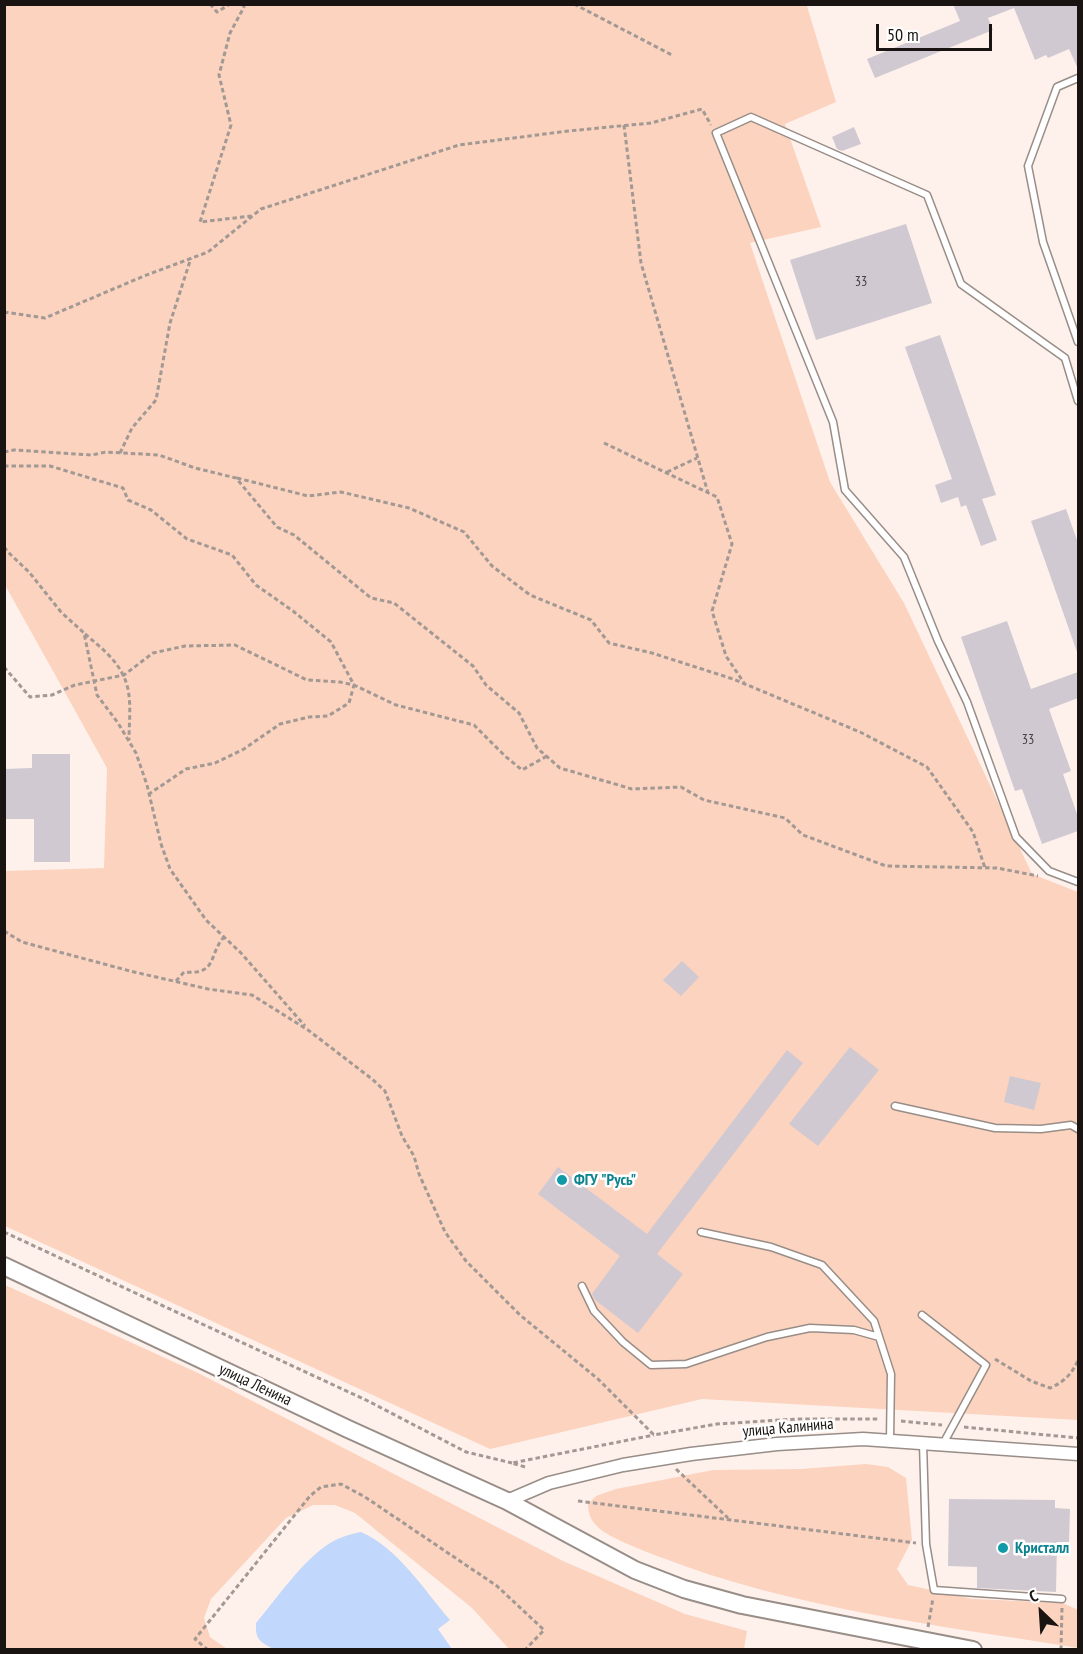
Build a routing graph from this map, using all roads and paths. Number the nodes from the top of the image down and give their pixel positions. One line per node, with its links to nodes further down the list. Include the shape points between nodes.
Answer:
1 (210, 4): 2 (path, via 217,12)
2 (230, 4)
3 (242, 4): 9 (path, via 219,75 231,125 200,222)
4 (574, 4): 5 (path)
5 (672, 55)
6 (1078, 78): 12 (lane, via 1057,87 1028,166 1043,242)
7 (624, 125): 8 (path, via 651,123 702,109); 9 (path, via 459,145 261,209); 17 (path, via 641,263)
8 (716, 133): 13 (lane, via 751,117 927,195 961,284 1065,358); 34 (lane, via 833,422 845,490 904,557 967,702 1016,837 1049,871)
9 (253, 216): 10 (path, via 208,252)
10 (191, 258): 11 (path, via 45,318); 16 (path, via 170,323 156,400 132,428)
11 (4, 312)
12 (1078, 342)
13 (1078, 401)
14 (604, 443): 19 (path)
15 (4, 453): 16 (path)
16 (120, 453): 20 (path, via 159,455)
17 (698, 458): 19 (path); 21 (path)
18 (4, 466): 27 (path, via 50,466 123,488 128,500 151,510 187,539 232,555 256,585 331,642)
19 (667, 472): 21 (path)
20 (236, 478): 28 (path, via 308,496 341,492 409,508 464,532 492,566 530,596 591,620 609,643 652,653); 30 (path, via 277,527 294,535 371,598 394,603 473,666 486,685 519,713 537,748)
21 (708, 493): 28 (path, via 717,497 732,544 712,611 726,656)
22 (4, 547): 23 (path)
23 (84, 633): 25 (path); 26 (path)
24 (4, 667): 26 (path, via 30,697 52,695)
25 (124, 675): 26 (path); 27 (path, via 153,653 185,646 235,645 307,680); 29 (path, via 129,698)
26 (94, 682): 29 (path, via 97,695)
27 (354, 684): 30 (path, via 396,705 474,725 522,770); 31 (path, via 349,703 328,716 280,724 244,749 215,764 186,769)
28 (745, 685): 32 (path, via 860,732 927,767 973,832)
29 (129, 742): 31 (path)
30 (547, 756): 32 (path, via 560,768 632,789 681,787 704,800 785,818 802,835 886,866)
31 (149, 794): 36 (path, via 170,869 206,920)
32 (985, 868): 33 (path)
33 (1042, 878)
34 (1078, 882)
35 (4, 931): 37 (path, via 22,942)
36 (224, 936): 37 (path, via 209,965 197,973 184,972); 38 (path)
37 (176, 981): 38 (path, via 252,995)
38 (308, 1030): 51 (path, via 385,1091 446,1232 466,1261 520,1315 598,1379)
39 (895, 1106): 40 (lane, via 995,1128 1071,1125)
40 (1078, 1129)
41 (4, 1232): 57 (path, via 368,1401 466,1452)
42 (701, 1232): 46 (lane, via 771,1247 822,1265 873,1321)
43 (4, 1266): 61 (main road, улица Ленина)
44 (582, 1286): 46 (lane, via 594,1311 651,1365 686,1364 767,1337 810,1328 855,1330)
45 (922, 1315): 48 (lane)
46 (879, 1337): 49 (lane, via 891,1374)
47 (1078, 1360): 48 (path, via 1063,1383 1050,1388 994,1359)
48 (986, 1365): 50 (lane)
49 (891, 1419): 50 (path); 51 (path, via 717,1424); 53 (lane)
50 (953, 1426): 52 (path); 55 (lane)
51 (654, 1435): 57 (path)
52 (1078, 1438)
53 (890, 1440): 54 (street, улица Калинина); 61 (street, улица Калинина, via 777,1444 684,1455 549,1483)
54 (923, 1442): 55 (street, улица Калинина); 63 (lane)
55 (943, 1444): 56 (street, улица Калинина)
56 (1078, 1454)
57 (512, 1462): 58 (path)
58 (525, 1467)
59 (676, 1469): 62 (path)
60 (578, 1501): 62 (path)
61 (507, 1502): 66 (main road, улица Ленина, via 634,1570 684,1589 742,1605)
62 (730, 1520): 63 (path)
63 (926, 1544): 64 (lane)
64 (934, 1590): 65 (lane); 66 (path)
65 (1062, 1599): 70 (path)
66 (926, 1640): 69 (main road, улица Ленина)
67 (208, 1650): 68 (path, via 195,1639 216,1611 310,1496 321,1487 341,1484 497,1586 544,1630)
68 (525, 1650)
69 (974, 1650)
70 (1061, 1650)

